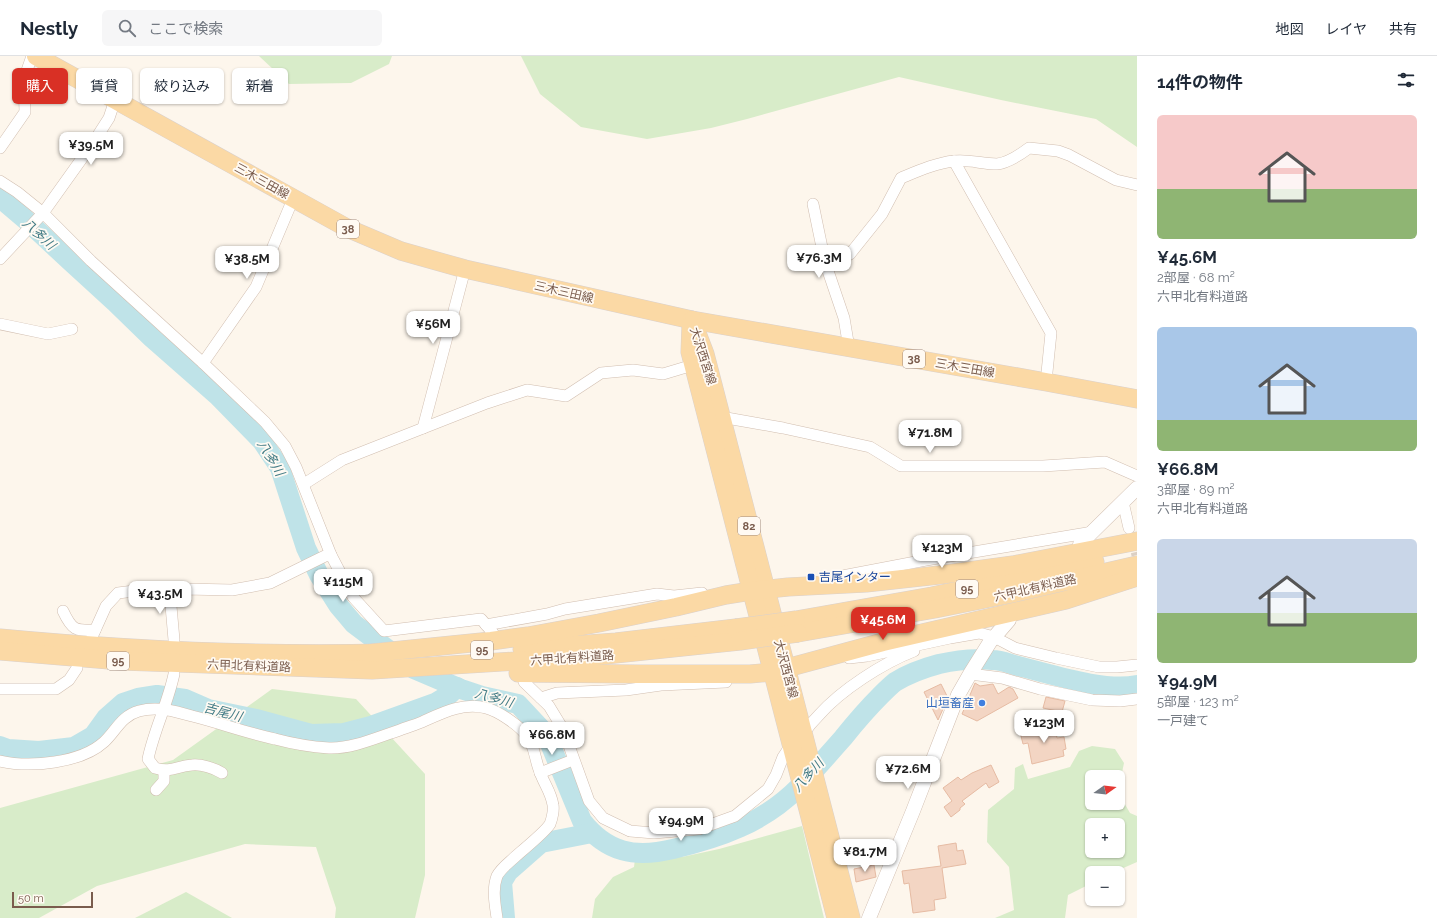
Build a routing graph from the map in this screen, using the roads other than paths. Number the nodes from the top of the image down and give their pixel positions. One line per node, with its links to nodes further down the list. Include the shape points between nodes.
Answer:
1 (32, 56): 6 (street, via 24,79 25,112)
2 (36, 56): 3 (main road, 三木三田線 / 38)
3 (76, 78)
4 (114, 104): 12 (street, via 109,118 93,143)
5 (122, 104): 10 (main road, 三木三田線 / 38)
6 (0, 148)
7 (954, 161): 9 (street, via 998,164 1017,157 1030,148 1058,151 1116,180); 14 (street, via 901,178 882,214 850,254); 22 (street, via 1051,333)
8 (0, 181): 12 (street, via 17,192)
9 (1137, 185)
10 (293, 199): 15 (main road, 三木三田線 / 38, via 347,228 401,251); 20 (street, via 256,287)
11 (813, 204): 14 (street)
12 (41, 216): 13 (street); 20 (street)
13 (0, 259)
14 (827, 267): 19 (street, via 844,318)
15 (465, 269): 16 (main road, 三木三田線 / 38); 25 (street)
16 (692, 320): 19 (main road, 三木三田線 / 38); 21 (main road, 大沢西宮線 / 82, via 690,352); 24 (main road, 大沢西宮線 / 82, via 705,354)
17 (0, 324): 18 (street, via 48,334)
18 (72, 329)
19 (849, 348): 22 (main road, 三木三田線 / 38)
20 (203, 363): 27 (street, via 265,422 285,446)
21 (694, 365): 25 (street, via 663,374 633,370 601,373 566,396 527,390); 39 (main road, 大沢西宮線 / 82)
22 (1046, 382): 23 (main road, 三木三田線 / 38)
23 (1137, 399)
24 (721, 417): 26 (street, via 870,447 901,466 1043,466 1105,462); 39 (main road, 大沢西宮線 / 82)
25 (423, 428): 27 (street, via 342,460)
26 (1137, 476)
27 (304, 484): 34 (street)
28 (1137, 488): 29 (street)
29 (1123, 502): 30 (street); 31 (street)
30 (1093, 532): 32 (street); 37 (street, via 926,560)
31 (1133, 534): 37 (main road, 95, via 1014,565 866,583)
32 (1080, 544)
33 (1137, 552): 43 (main road, 六甲北有料道路 / 95)
34 (328, 556): 38 (street, via 270,583 232,590); 40 (street, via 353,598 384,631 481,619 490,629 565,609 656,594)
35 (1137, 564): 43 (main road, 六甲北有料道路 / 95, via 935,609)
36 (1137, 577): 51 (main road, via 1066,600 883,642)
37 (788, 587): 39 (main road, 95)
38 (171, 589): 41 (street, via 118,593 106,606 94,634 70,625); 46 (street)
39 (758, 590): 40 (main road); 55 (main road, 大沢西宮線 / 82)
40 (726, 595): 50 (main road, via 528,636)
41 (63, 611)
42 (1009, 620): 48 (street)
43 (797, 626): 44 (main road, 六甲北有料道路 / 95, bridge)
44 (738, 634): 50 (main road, 六甲北有料道路 / 95, via 535,648); 54 (main road, 六甲北有料道路 / 95, via 596,656)
45 (0, 638): 50 (main road, 六甲北有料道路 / 95, via 227,653)
46 (174, 640)
47 (944, 640): 48 (street, via 979,633); 51 (street, via 867,656); 63 (street, via 907,654 865,677 824,710)
48 (992, 640): 52 (street, via 1015,648 1099,667); 57 (street)
49 (0, 651): 54 (main road, 六甲北有料道路 / 95, via 121,661 235,666 372,670)
50 (372, 653)
51 (824, 659): 55 (main road)
52 (1137, 665)
53 (77, 668): 59 (street, via 69,680 56,689)
54 (428, 668): 55 (main road, via 490,674 742,674)
55 (779, 671): 60 (street, via 739,682 558,693); 63 (main road, 大沢西宮線 / 82)
56 (174, 674): 62 (street)
57 (970, 674): 61 (street, via 1002,678 1092,700); 74 (street, via 958,695 914,811)
58 (524, 682): 60 (street)
59 (0, 689)
60 (541, 698): 65 (street, via 563,729)
61 (1137, 699)
62 (165, 707): 64 (street, via 138,711 120,722 105,742 72,758 13,764); 66 (street, via 148,759 155,768); 67 (street, via 275,739 330,748 372,740 445,711 470,706 486,708 501,714 527,736)
63 (800, 740): 65 (street, via 783,757 768,789 736,816 700,829 630,831 603,818 589,801); 70 (main road, 大沢西宮線 / 82)
64 (0, 761)
65 (572, 761): 67 (street)
66 (164, 771): 68 (street, via 193,764); 69 (street, via 164,781)
67 (541, 772): 71 (street, via 550,792 553,807 550,824 497,875 494,889)
68 (222, 773)
69 (156, 790)
70 (811, 792): 72 (main road, 大沢西宮線 / 82); 73 (main road, 大沢西宮線 / 82)
71 (497, 918)
72 (836, 918)
73 (851, 918)
74 (869, 918)

